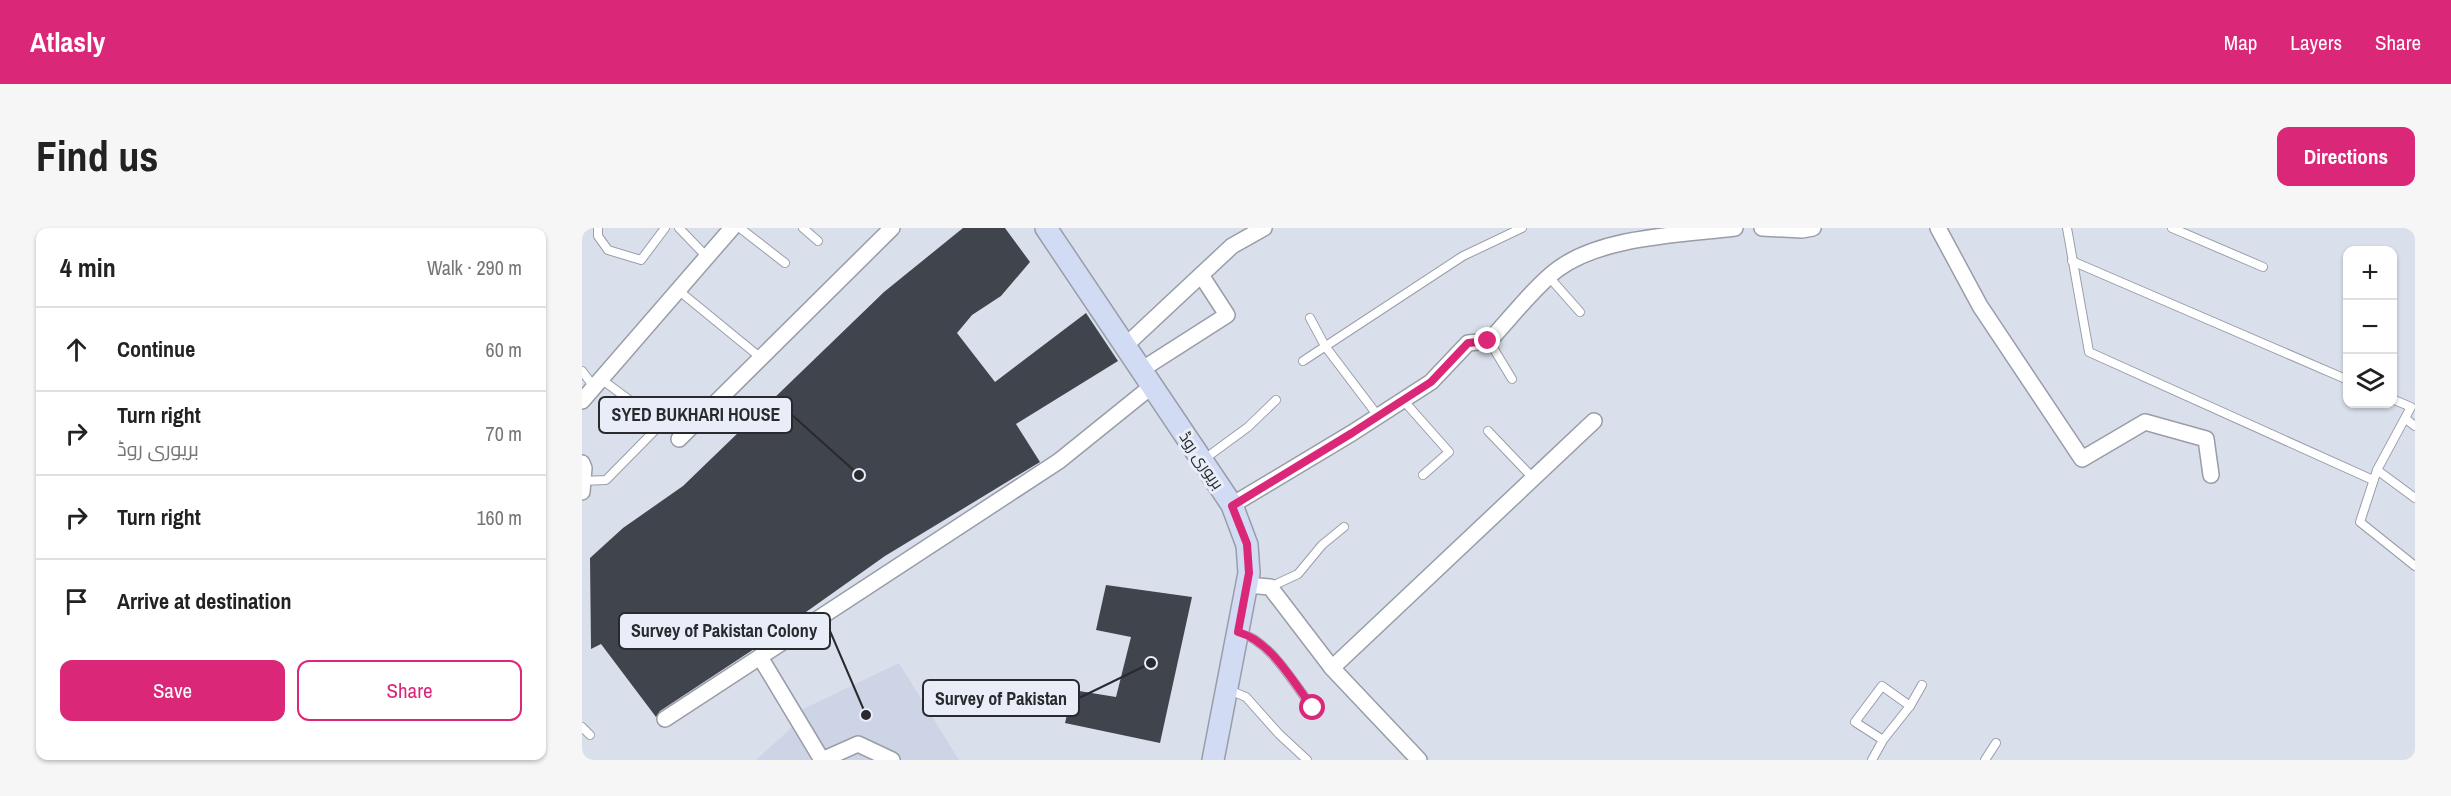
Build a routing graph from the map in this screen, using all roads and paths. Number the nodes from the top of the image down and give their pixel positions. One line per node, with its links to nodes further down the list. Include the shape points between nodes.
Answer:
1 (598, 228): 2 (lane, via 598,236 608,250 641,260)
2 (665, 228)
3 (679, 228): 19 (lane)
4 (732, 228): 19 (street)
5 (740, 228): 21 (lane)
6 (803, 228): 18 (lane)
7 (892, 228): 31 (street)
8 (1046, 228): 29 (main road, بریوری روڈ)
9 (1264, 228): 23 (street, via 1232,246)
10 (1522, 228): 30 (lane, via 1463,256)
11 (1735, 228): 24 (street, via 1590,250)
12 (1762, 228): 13 (street)
13 (1775, 228): 14 (street)
14 (1813, 228)
15 (1938, 228): 53 (street, via 1980,306 2082,459 2145,422 2206,440)
16 (2067, 228): 20 (lane)
17 (2172, 228): 22 (lane)
18 (818, 241)
19 (708, 257): 25 (street)
20 (2073, 261): 35 (lane); 55 (lane, via 2089,352)
21 (785, 263)
22 (2263, 267)
23 (1201, 275): 29 (street); 34 (street, via 1227,315)
24 (1549, 277): 26 (lane); 28 (street)
25 (678, 290): 31 (lane); 37 (street)
26 (1580, 312)
27 (1310, 318): 30 (lane)
28 (1488, 341): 36 (lane); 39 (street, via 1468,343 1431,382)
29 (1125, 346): 34 (main road, بریوری روڈ)
30 (1325, 346): 32 (lane); 43 (lane)
31 (761, 358): 48 (street)
32 (1303, 360)
33 (582, 371): 37 (lane)
34 (1146, 378): 49 (main road, بریوری روڈ); 64 (street, via 1059,461)
35 (2343, 378)
36 (1512, 379)
37 (598, 383): 40 (street); 42 (lane)
38 (1276, 400): 49 (lane, via 1248,427)
39 (1403, 400): 43 (street); 52 (lane, via 1449,452)
40 (582, 401)
41 (2397, 401): 44 (lane, via 2411,407)
42 (636, 405)
43 (1378, 416): 58 (street)
44 (2406, 419): 46 (lane); 51 (lane)
45 (1594, 421): 54 (street)
46 (2415, 426)
47 (1488, 431): 54 (lane)
48 (683, 435): 56 (lane, via 669,416 606,480)
49 (1202, 461): 58 (main road, بریوری روڈ)
50 (582, 463): 56 (street)
51 (2376, 470): 55 (lane); 57 (lane)
52 (1424, 475)
53 (2211, 475)
54 (1533, 478): 65 (street)
55 (2373, 480): 60 (lane, via 2360,522)
56 (582, 484)
57 (2415, 498)
58 (1232, 506): 61 (main road, بریوری روڈ, via 1247,544)
59 (1344, 527): 62 (lane, via 1322,545 1298,574)
60 (2415, 566)
61 (1247, 585): 62 (street); 63 (main road, بریوری روڈ)
62 (1270, 587): 65 (street)
63 (1238, 632): 67 (main road, بریوری روڈ); 69 (lane, via 1252,636 1273,657)
64 (760, 657): 70 (street); 75 (street)
65 (1332, 668): 79 (street)
66 (1922, 685): 68 (lane)
67 (1227, 689): 77 (main road, بریوری روڈ); 78 (lane, via 1246,697)
68 (1910, 706): 73 (lane); 73 (lane, via 1882,686 1855,722)
69 (1313, 708)
70 (665, 719)
71 (582, 727): 72 (lane)
72 (590, 735)
73 (1883, 740): 80 (lane)
74 (1996, 743): 81 (lane)
75 (822, 760): 76 (street, via 858,744)
76 (892, 760)
77 (1213, 760)
78 (1307, 760)
79 (1419, 760)
80 (1872, 760)
81 (1985, 760)

